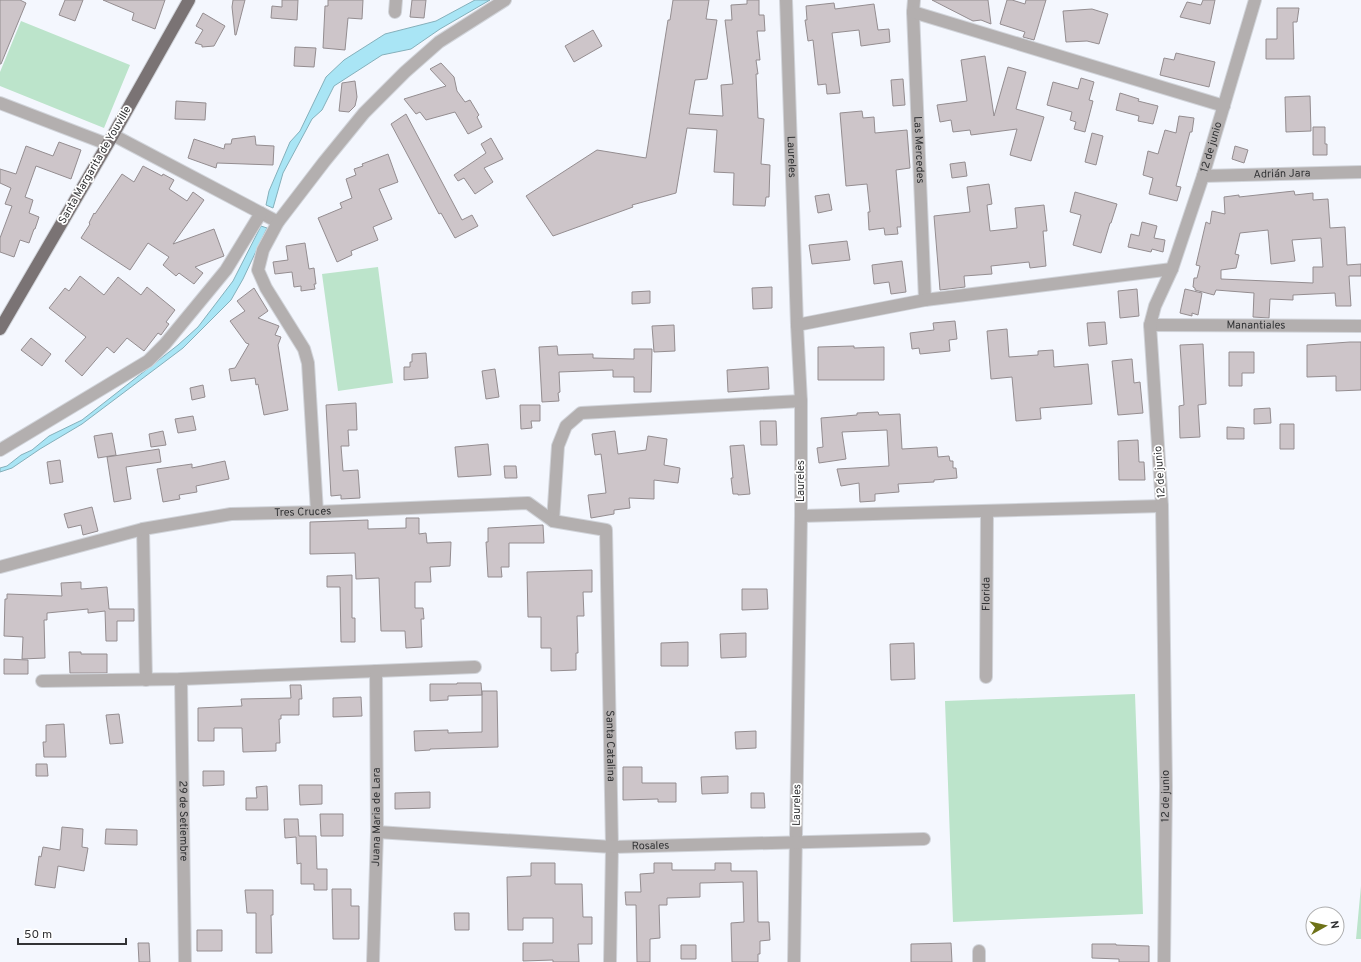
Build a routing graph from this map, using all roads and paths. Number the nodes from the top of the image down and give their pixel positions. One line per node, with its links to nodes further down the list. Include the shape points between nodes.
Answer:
1 (189, 0): 9 (main road, Santa Margarita de Youville)
2 (505, 0): 13 (street, via 439,42 405,72 364,113)
3 (786, 0): 16 (street, Laureles)
4 (914, 0): 6 (street, Las Mercedes)
5 (1255, 0): 8 (street, 12 de junio)
6 (913, 12): 8 (street); 15 (street, Las Mercedes)
7 (0, 103): 9 (street)
8 (1224, 106): 11 (street, 12 de junio)
9 (110, 140): 12 (street); 19 (main road, Santa Margarita de Youville)
10 (1361, 172): 11 (street, Adrián Jara)
11 (1203, 176): 14 (street, 12 de junio)
12 (261, 213): 13 (street); 21 (street, via 226,270 165,344 148,360)
13 (278, 222): 24 (street, via 263,250 258,270 266,288 304,349 308,363)
14 (1172, 269): 15 (street); 17 (street, 12 de junio, via 1155,306)
15 (925, 300): 16 (street)
16 (797, 325): 20 (street, Laureles)
17 (1150, 325): 18 (street, Manantiales); 22 (street, 12 de junio)
18 (1361, 326)
19 (0, 329)
20 (801, 401): 25 (street, Laureles); 26 (street, via 580,413 566,426 558,446)
21 (0, 450)
22 (1162, 506): 23 (street); 44 (street, 12 de junio, via 1166,786)
23 (986, 511): 25 (street); 32 (street, Florida)
24 (317, 512): 26 (street, Tres Cruces, via 528,503); 27 (street, Tres Cruces, via 231,514)
25 (802, 516): 38 (street, Laureles)
26 (553, 521): 28 (street, Tres Cruces)
27 (143, 529): 29 (street, Tres Cruces); 34 (street)
28 (606, 530): 39 (street, Santa Catalina)
29 (0, 567)
30 (475, 667): 31 (street)
31 (376, 671): 33 (street); 36 (street, Juana Maria de Lara)
32 (986, 677)
33 (181, 679): 34 (street); 40 (street, 29 de Setiembre)
34 (146, 680): 35 (street)
35 (42, 681)
36 (377, 832): 39 (street, Rosales); 41 (street, Juana Maria de Lara)
37 (924, 839): 38 (street, Rosales)
38 (797, 843): 39 (street, Rosales); 43 (street, Laureles)
39 (612, 847): 42 (street, Santa Catalina)
40 (185, 962)
41 (373, 962)
42 (610, 962)
43 (794, 962)
44 (1164, 962)

